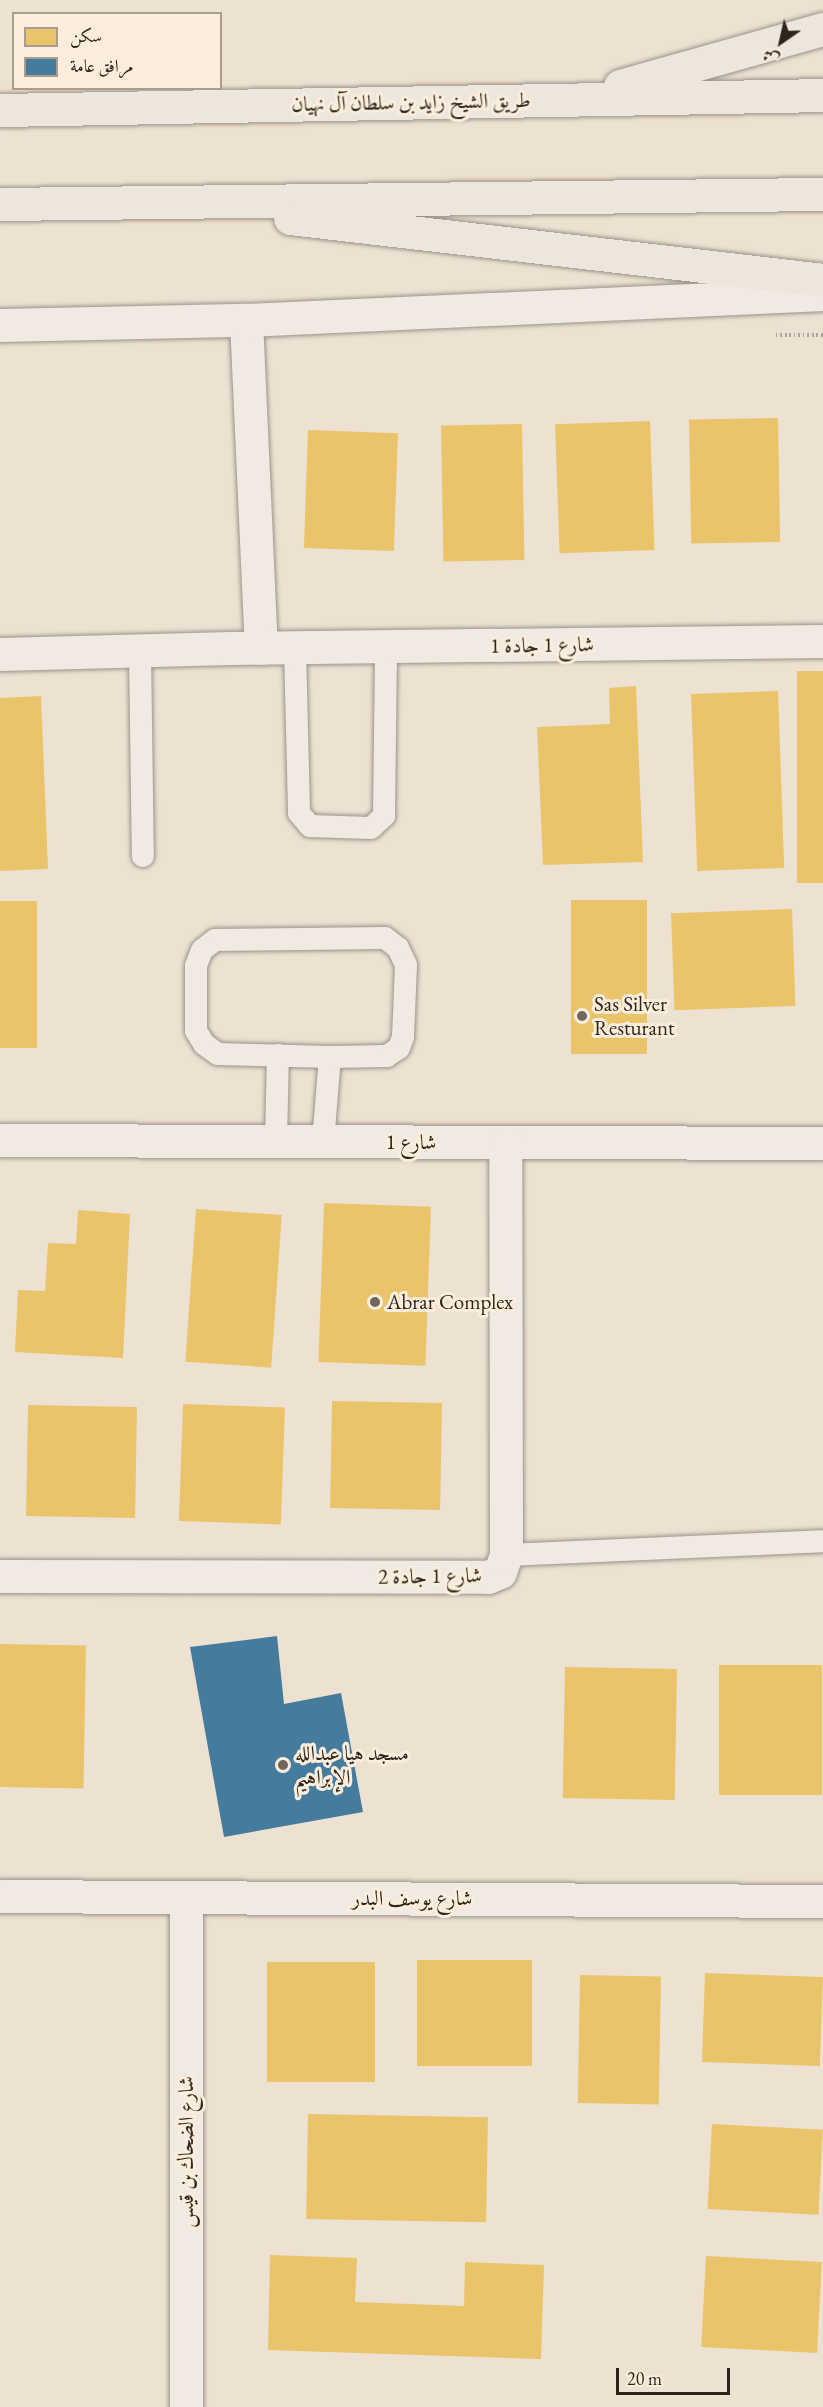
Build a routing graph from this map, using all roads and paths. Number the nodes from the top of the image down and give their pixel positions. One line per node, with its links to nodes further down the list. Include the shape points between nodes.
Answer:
1 (823, 29): 3 (highway)
2 (823, 95): 3 (highway, طريق الشيخ زايد بن سلطان آل نهيان)
3 (575, 99): 4 (highway, طريق الشيخ زايد بن سلطان آل نهيان)
4 (0, 110)
5 (823, 194): 6 (highway)
6 (154, 202): 7 (highway); 8 (highway)
7 (0, 204)
8 (823, 280)
9 (823, 294): 10 (street)
10 (246, 320): 11 (street); 14 (street)
11 (0, 325)
12 (823, 641): 13 (street, شارع 1 جادة 1)
13 (386, 646): 15 (street, شارع 1 جادة 1); 15 (lane, via 384,816 371,828 310,826 299,813)
14 (261, 648): 15 (street, شارع 1 جادة 1); 16 (street, شارع 1 جادة 1)
15 (295, 648)
16 (140, 651): 17 (street, شارع 1 جادة 1); 18 (lane)
17 (0, 654)
18 (143, 856)
19 (278, 1055): 20 (lane); 20 (lane, via 218,1054 204,1044 196,1031 196,966 202,950 215,940 385,938 398,948 406,965 403,1037 399,1048 387,1056); 22 (lane)
20 (330, 1057): 23 (lane)
21 (0, 1140): 22 (street, شارع 1)
22 (276, 1141): 23 (street, شارع 1)
23 (323, 1142): 24 (street, شارع 1)
24 (505, 1142): 25 (street, شارع 1); 27 (street, شارع 1 جادة 2)
25 (823, 1143)
26 (823, 1541): 27 (lane)
27 (506, 1555): 28 (street, شارع 1 جادة 2, via 500,1572 488,1578)
28 (0, 1576)
29 (0, 1896): 30 (street, شارع يوسف البدر)
30 (186, 1897): 31 (street, شارع يوسف البدر); 32 (street, شارع الضحاك بن قيس)
31 (823, 1901)
32 (186, 2407)

